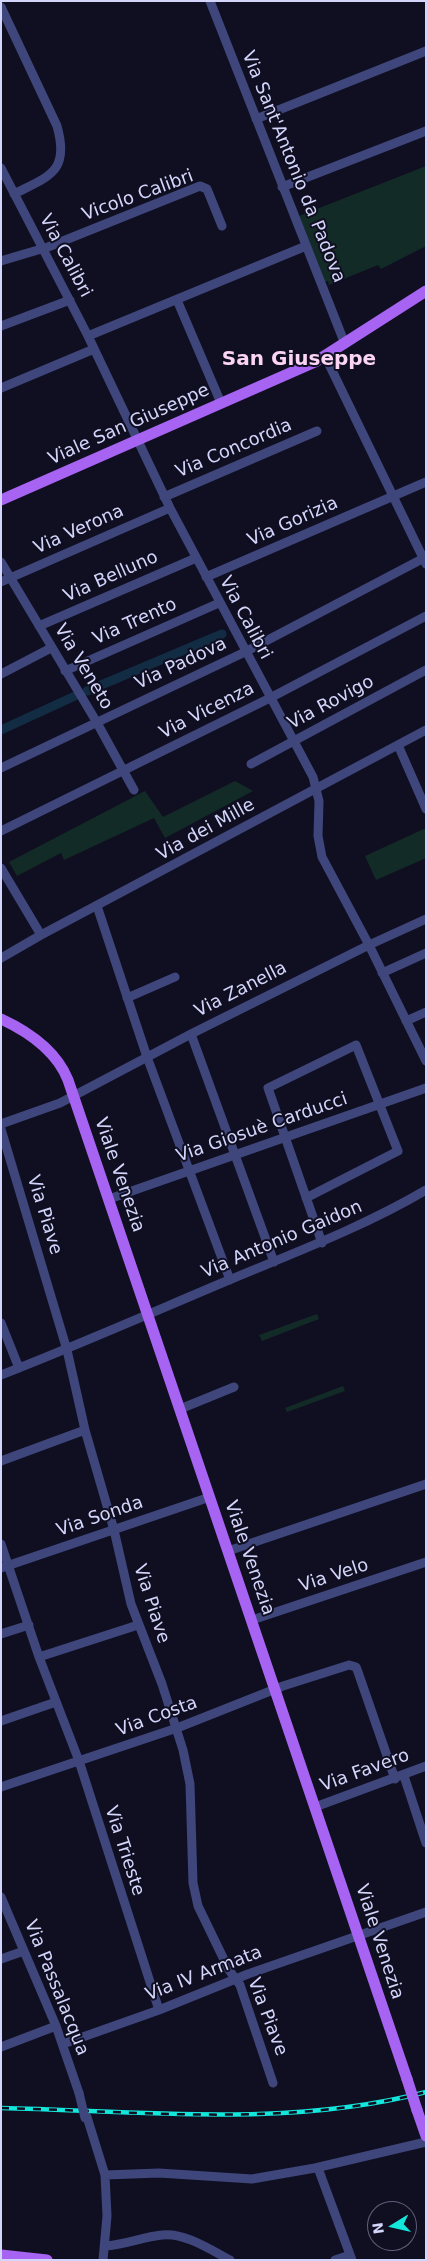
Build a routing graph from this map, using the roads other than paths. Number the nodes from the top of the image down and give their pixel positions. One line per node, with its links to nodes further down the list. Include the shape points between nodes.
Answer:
1 (210, 1): 4 (street, Via Sant'Antonio da Padova)
2 (1, 7): 8 (street, via 57,126 60,142 59,162 52,174)
3 (426, 51): 4 (street)
4 (256, 120): 7 (street, Via Sant'Antonio da Padova)
5 (426, 131): 7 (street)
6 (1, 168): 8 (street, Via Calibri)
7 (282, 187): 10 (street, Via Sant'Antonio da Padova)
8 (8, 190): 11 (street, Via Calibri)
9 (222, 226): 11 (street, Vicolo Calibri, via 202,186)
10 (306, 246): 15 (street); 18 (street, Via Sant'Antonio da Padova)
11 (42, 248): 12 (street); 14 (street, Via Calibri)
12 (1, 261)
13 (426, 291): 18 (main road, Viale San Giuseppe)
14 (70, 300): 16 (street); 17 (street, Via Calibri)
15 (177, 300): 17 (street); 22 (street)
16 (1, 326)
17 (88, 336): 19 (street, Via Calibri)
18 (345, 344): 20 (main road, Viale San Giuseppe)
19 (94, 348): 21 (street); 24 (street, Via Calibri)
20 (326, 356): 22 (main road, Viale San Giuseppe); 26 (street)
21 (1, 388)
22 (221, 403): 24 (main road, Viale San Giuseppe)
23 (317, 431): 27 (street, Via Concordia)
24 (138, 441): 27 (street, Via Calibri); 28 (main road, Viale San Giuseppe)
25 (426, 482): 26 (street, Via Gorizia)
26 (393, 496): 31 (street); 33 (street, Via Gorizia)
27 (164, 497): 29 (street, Via Calibri)
28 (1, 500)
29 (170, 508): 30 (street, Via Calibri); 34 (street, Via Verona)
30 (196, 558): 33 (street, Via Calibri); 37 (street, Via Belluno)
31 (425, 560): 39 (street, Via Padova)
32 (1, 562): 34 (street, Via Veneto)
33 (206, 577): 35 (street, Via Calibri)
34 (6, 580): 37 (street, Via Veneto)
35 (219, 603): 39 (street, Via Calibri); 41 (street, Via Trento)
36 (426, 616): 43 (street, Via Vicenza)
37 (39, 626): 38 (street, Via Veneto)
38 (51, 648): 41 (street, Via Veneto); 42 (street)
39 (245, 652): 43 (street, Via Calibri); 44 (street, Via Padova)
40 (426, 670): 46 (street, Via Rovigo)
41 (65, 671): 44 (street, Via Veneto)
42 (1, 674)
43 (270, 698): 46 (street, Via Calibri); 50 (street, Via Vicenza)
44 (96, 721): 49 (street, Via Padova); 50 (street, Via Veneto)
45 (426, 730): 47 (street, Via dei Mille)
46 (294, 741): 48 (street, Via Rovigo); 51 (street, Via Calibri)
47 (398, 745): 51 (street, Via dei Mille); 53 (street)
48 (251, 764)
49 (1, 768)
50 (124, 772): 52 (street, Via Veneto); 54 (street, Via Vicenza)
51 (317, 789): 56 (street, Via dei Mille); 59 (street, Via Calibri, via 320,806 318,842 322,857)
52 (134, 790)
53 (426, 809)
54 (1, 831)
55 (1, 868): 58 (street)
56 (97, 906): 58 (street, Via dei Mille); 64 (street)
57 (426, 919): 59 (street, Via Zanella)
58 (41, 935): 61 (street, Via dei Mille)
59 (368, 945): 62 (street, Via Calibri); 68 (street, Via Zanella)
60 (426, 953): 62 (street)
61 (1, 958)
62 (382, 973): 67 (street, Via Calibri)
63 (175, 976): 64 (street)
64 (127, 998): 69 (street)
65 (426, 1012): 67 (street)
66 (1, 1019): 72 (main road, Viale Venezia, via 30,1034 52,1054 65,1072)
67 (406, 1021): 70 (street, Via Calibri)
68 (191, 1034): 69 (street, Via Zanella); 77 (street)
69 (147, 1057): 72 (street, Via Zanella); 78 (street)
70 (426, 1061)
71 (426, 1088): 73 (street, Via Giosuè Carducci)
72 (74, 1096): 74 (street); 81 (main road, Viale Venezia)
73 (380, 1104): 76 (street, Via Giosuè Carducci); 76 (street, via 356,1045 268,1088); 80 (street, via 398,1151)
74 (1, 1124)
75 (1, 1129): 87 (street, Via Piave)
76 (285, 1138): 77 (street, Via Giosuè Carducci); 80 (street)
77 (235, 1155): 78 (street, Via Giosuè Carducci); 83 (street)
78 (188, 1170): 81 (street, Via Giosuè Carducci); 84 (street)
79 (426, 1190): 82 (street, Via Antonio Gaidon)
80 (306, 1198): 82 (street)
81 (109, 1199): 85 (main road, Viale Venezia)
82 (322, 1243): 83 (street, Via Antonio Gaidon)
83 (274, 1262): 84 (street, Via Antonio Gaidon)
84 (230, 1280): 85 (street, Via Antonio Gaidon)
85 (149, 1315): 87 (street, Via Antonio Gaidon); 91 (main road, Viale Venezia)
86 (1, 1323): 88 (street)
87 (67, 1350): 88 (street, Via Antonio Gaidon); 92 (street, Via Piave)
88 (19, 1368): 89 (street, Via Antonio Gaidon)
89 (1, 1374)
90 (234, 1387): 91 (street)
91 (180, 1409): 95 (main road, Viale Venezia)
92 (85, 1430): 93 (street); 96 (street, Via Piave)
93 (1, 1461)
94 (426, 1484): 98 (street)
95 (210, 1497): 96 (street, Via Sonda); 98 (main road, Viale Venezia)
96 (114, 1530): 100 (street, Via Sonda); 103 (street, Via Piave)
97 (1, 1544): 100 (street, Via Trieste)
98 (228, 1551): 101 (main road, Viale Venezia)
99 (426, 1562): 101 (street, Via Velo)
100 (5, 1567): 102 (street, Via Trieste)
101 (252, 1620): 106 (main road, Viale Venezia)
102 (29, 1625): 104 (street); 105 (street, Via Trieste)
103 (138, 1625): 105 (street); 109 (street, Via Piave)
104 (1, 1634)
105 (39, 1656): 107 (street, Via Trieste)
106 (276, 1690): 109 (street, Via Costa); 112 (street, Via Costa, via 349,1665 356,1667); 114 (main road, Viale Venezia)
107 (56, 1702): 108 (street); 110 (street, Via Trieste)
108 (1, 1721)
109 (177, 1728): 110 (street, Via Costa); 121 (street, Via Piave, via 190,1784 193,1883 198,1906 220,1954)
110 (78, 1761): 113 (street, Via Costa); 122 (street, Via Trieste)
111 (426, 1766): 112 (street, Via Favero)
112 (399, 1777): 114 (street, Via Favero); 115 (street)
113 (1, 1788)
114 (315, 1806): 118 (main road, Viale Venezia)
115 (426, 1844)
116 (1, 1897): 119 (street, Via Passalacqua)
117 (426, 1912): 118 (street, Via IV Armata)
118 (358, 1936): 121 (street, Via IV Armata); 127 (main road, Viale Venezia, bridge)
119 (24, 1951): 120 (street); 123 (street, Via Passalacqua)
120 (1, 1959)
121 (236, 1978): 122 (street, Via IV Armata); 126 (street, Via Piave)
122 (159, 2010): 124 (street, Via IV Armata)
123 (56, 2026): 124 (street, Via Passalacqua); 125 (street)
124 (63, 2044): 130 (street, Via Passalacqua, bridge)
125 (1, 2047)
126 (273, 2083)
127 (426, 2136)
128 (426, 2142): 129 (street)
129 (318, 2168): 130 (street, via 252,2179 159,2173); 133 (street)
130 (105, 2175): 131 (street, Via Passalacqua)
131 (105, 2246): 135 (street, Via Passalacqua); 136 (street, via 163,2235 175,2236)
132 (1, 2255): 134 (main road)
133 (351, 2257): 137 (street)
134 (47, 2260)
135 (103, 2260)
136 (230, 2260)
137 (335, 2260)

